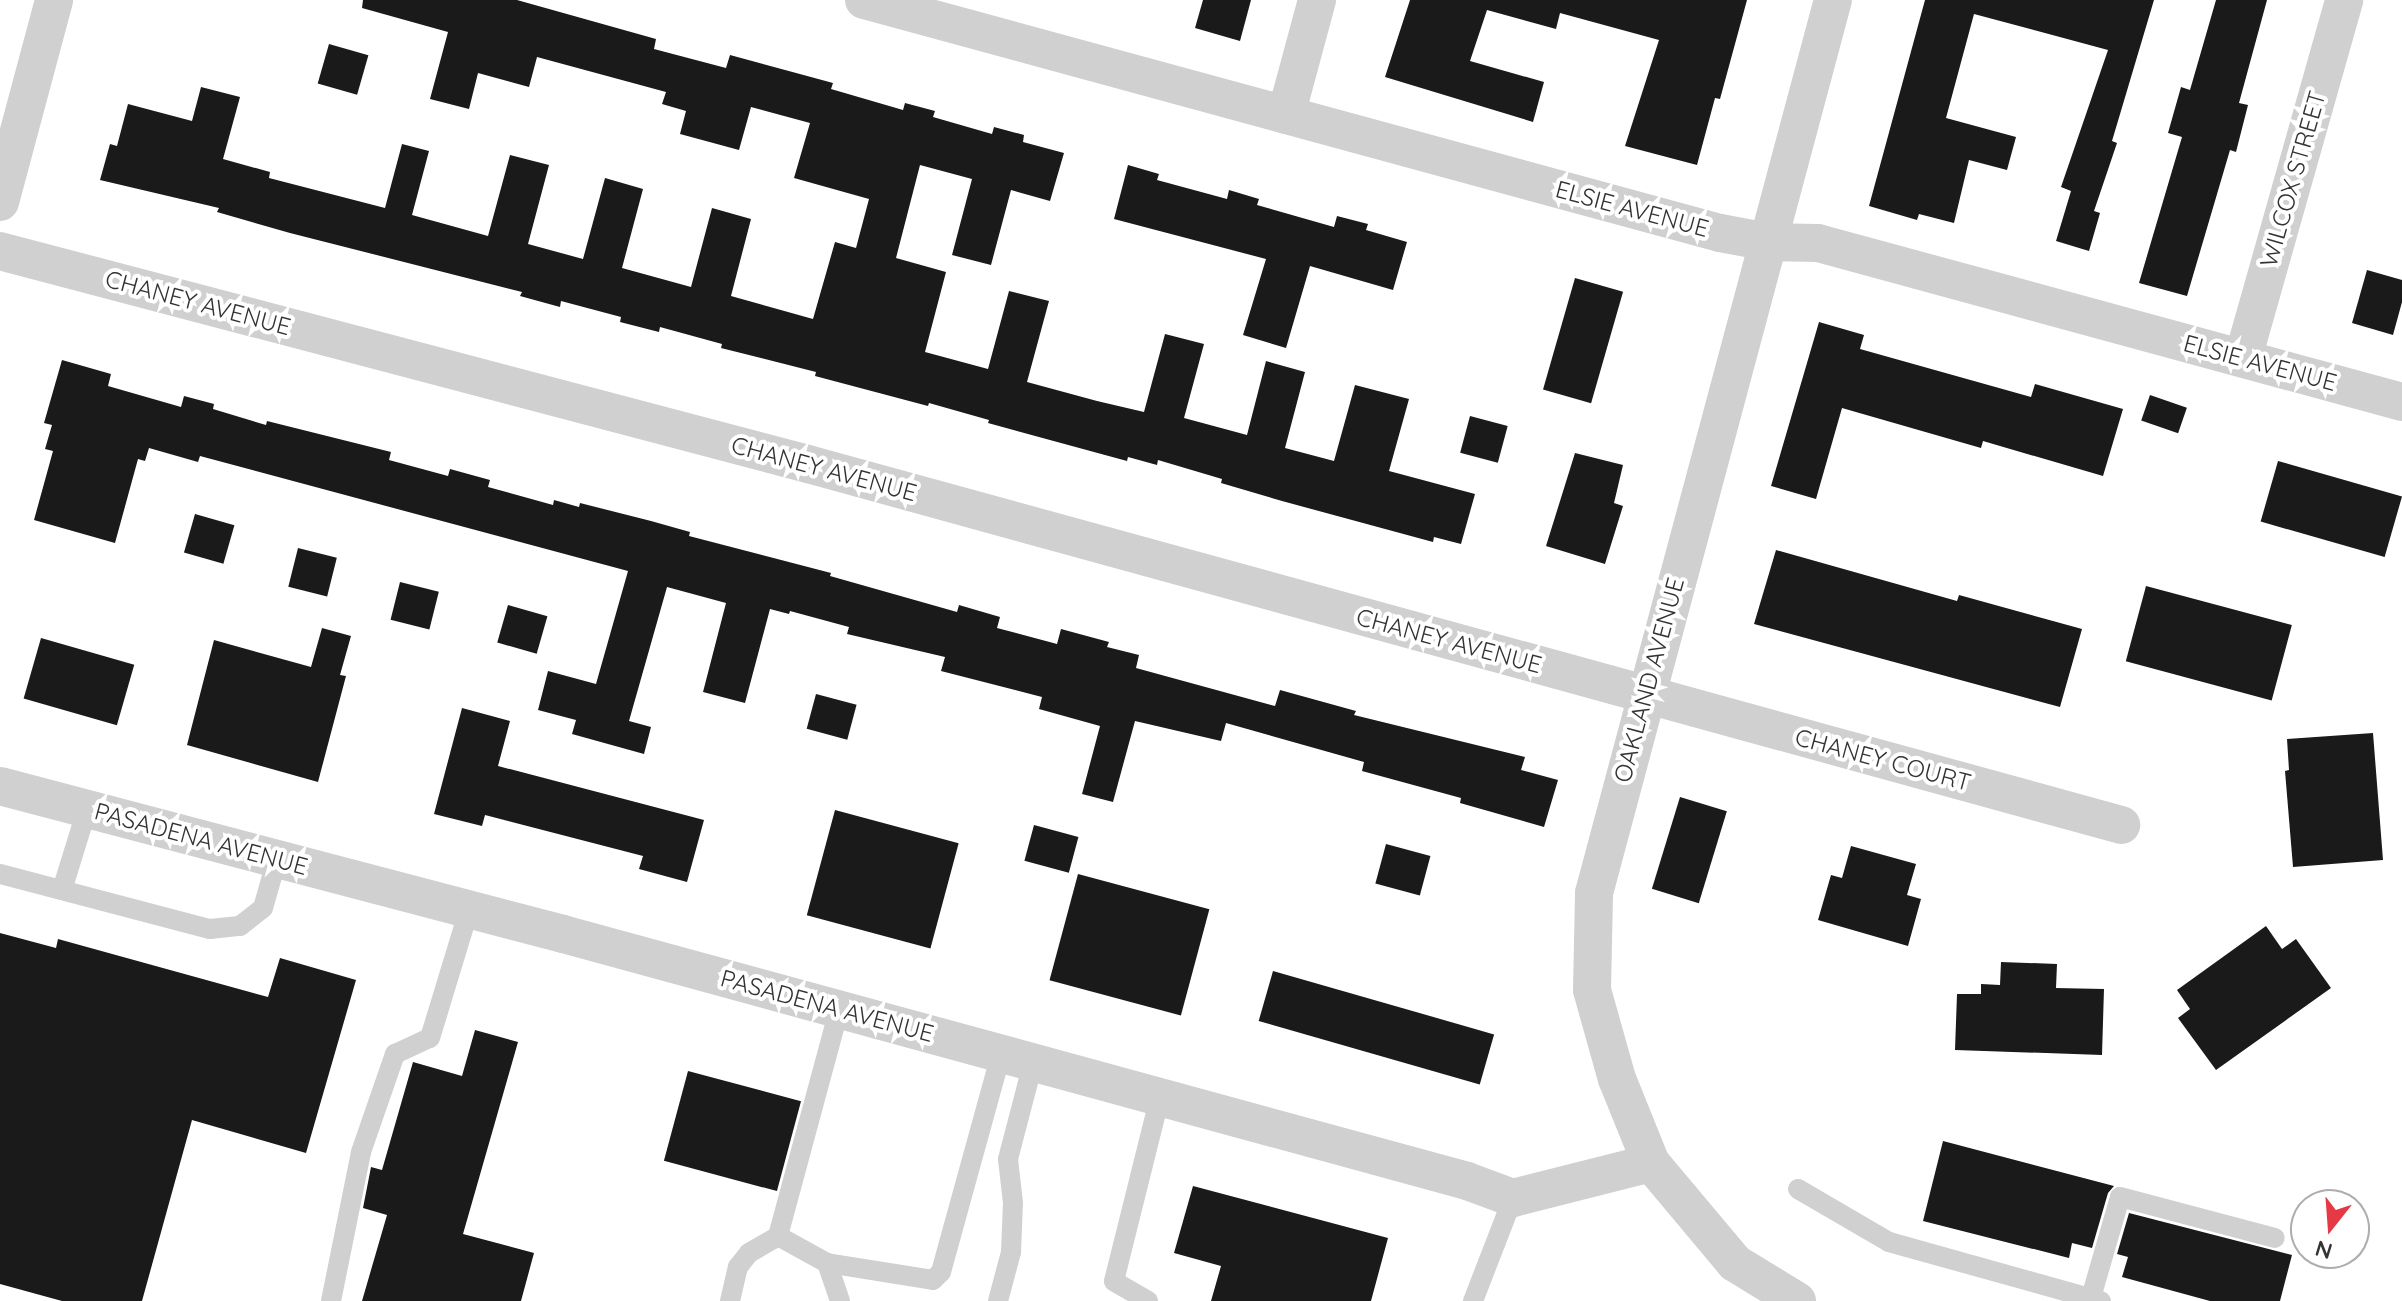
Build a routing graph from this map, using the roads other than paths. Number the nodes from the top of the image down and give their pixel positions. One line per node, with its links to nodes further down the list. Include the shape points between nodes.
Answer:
1 (54, 0): 7 (street)
2 (864, 0): 6 (street, ELSIE AVENUE)
3 (1317, 0): 6 (street)
4 (1833, 0): 8 (street, OAKLAND AVENUE)
5 (2344, 0): 10 (street, WILCOX STREET)
6 (1286, 115): 8 (street, ELSIE AVENUE)
7 (0, 202)
8 (1768, 242): 10 (street, ELSIE AVENUE, via 1818,243); 12 (street, OAKLAND AVENUE)
9 (0, 251): 12 (street, CHANEY AVENUE, via 808,464)
10 (2243, 358): 11 (street, ELSIE AVENUE)
11 (2402, 402)
12 (1645, 696): 15 (street, CHANEY COURT); 23 (street, OAKLAND AVENUE, via 1594,893 1592,990 1617,1079)
13 (0, 786): 14 (street, PASADENA AVENUE)
14 (87, 809): 16 (street, PASADENA AVENUE); 18 (lane)
15 (2121, 825)
16 (277, 859): 18 (lane, via 263,908 240,926 210,929); 19 (street, PASADENA AVENUE)
17 (0, 874): 18 (lane)
18 (62, 890)
19 (469, 910): 20 (street, PASADENA AVENUE); 30 (lane, via 430,1038 395,1054 361,1152)
20 (839, 1010): 21 (street, PASADENA AVENUE); 26 (lane)
21 (1017, 1058): 22 (street, PASADENA AVENUE); 28 (lane, via 941,1272 933,1280); 33 (lane, via 1008,1159 1011,1252)
22 (1160, 1097): 25 (street, PASADENA AVENUE); 34 (lane, via 1114,1281)
23 (1651, 1163): 25 (street); 36 (street, OAKLAND AVENUE, via 1735,1263)
24 (1798, 1189): 29 (lane, via 1889,1242)
25 (1513, 1198): 35 (lane)
26 (778, 1236): 28 (lane); 31 (lane, via 749,1253 738,1267)
27 (2275, 1238): 29 (lane, via 2120,1197)
28 (827, 1263): 32 (lane)
29 (2094, 1300)
30 (331, 1301)
31 (730, 1301)
32 (840, 1301)
33 (998, 1301)
34 (1148, 1301)
35 (1473, 1301)
36 (1797, 1301)

